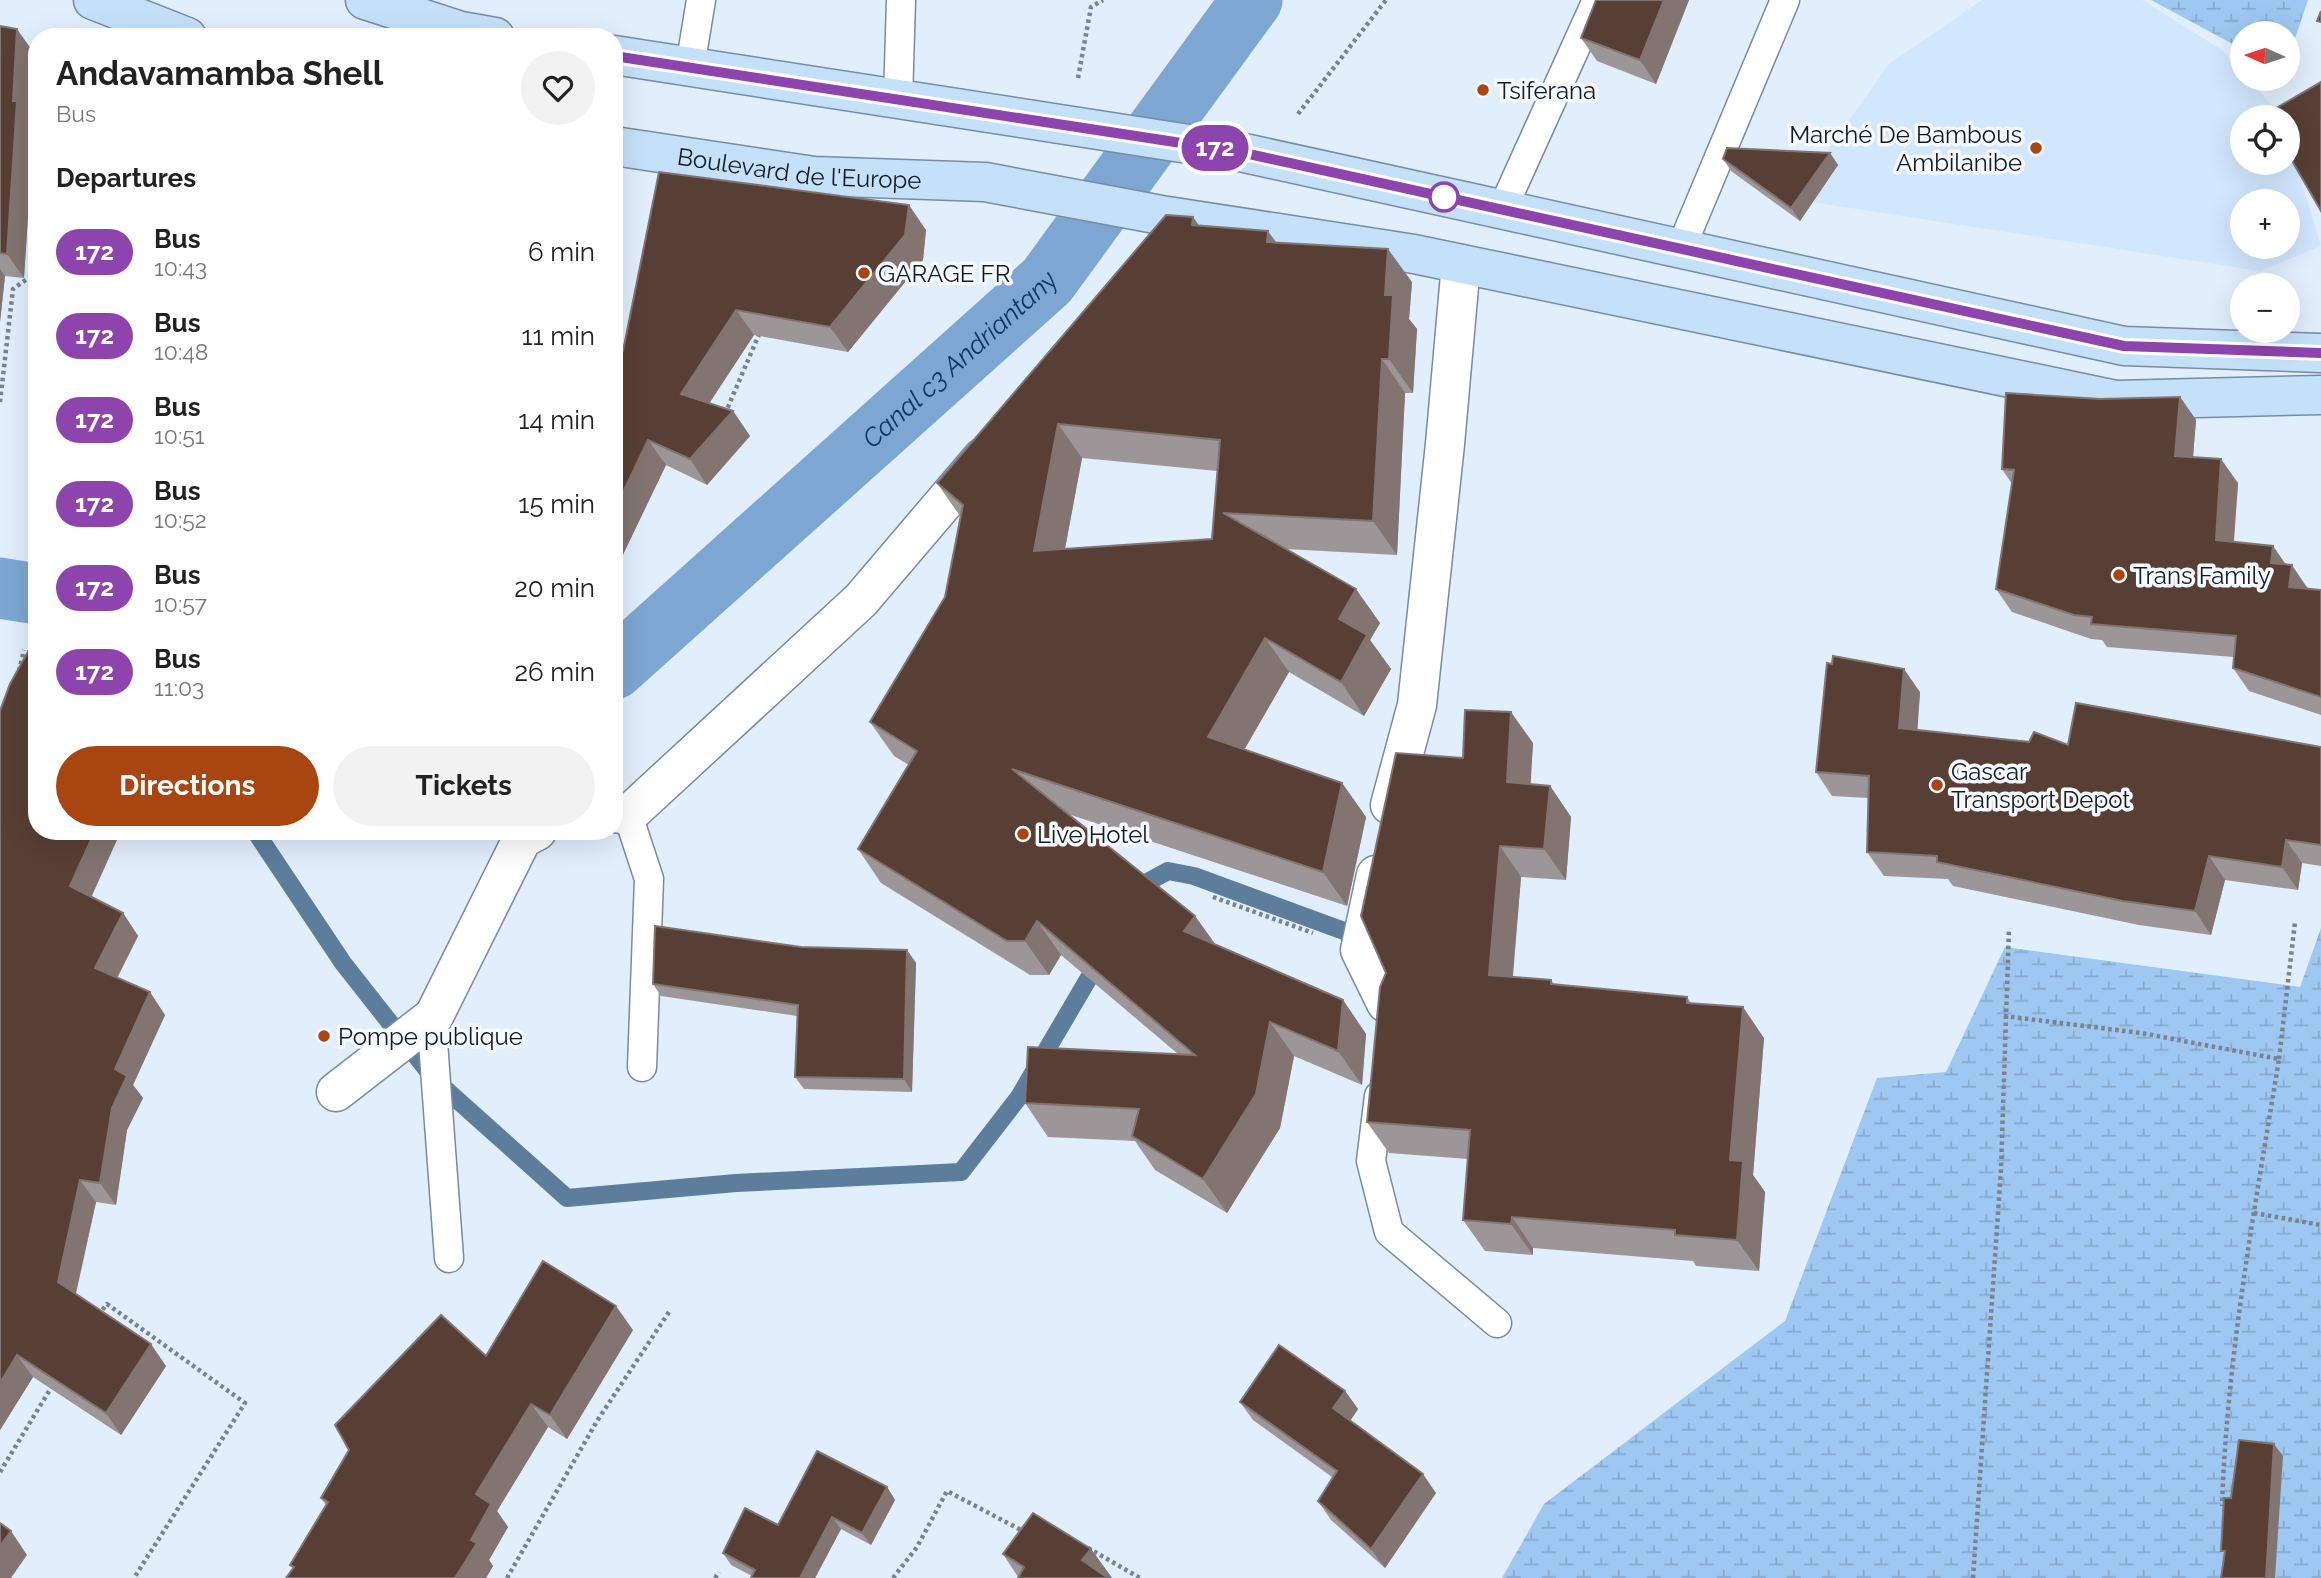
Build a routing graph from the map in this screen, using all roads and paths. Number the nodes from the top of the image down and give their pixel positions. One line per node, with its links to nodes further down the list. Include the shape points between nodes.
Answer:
1 (93, 0): 9 (street)
2 (365, 0): 10 (street)
3 (701, 0): 12 (lane)
4 (901, 0): 13 (lane)
5 (1103, 0): 14 (path, via 1091,7)
6 (1386, 0): 16 (path)
7 (1597, 0): 17 (lane)
8 (1785, 0): 18 (lane)
9 (164, 28)
10 (452, 28)
11 (623, 56): 12 (street)
12 (690, 67): 13 (street)
13 (898, 100): 14 (street)
14 (1085, 129): 16 (street)
15 (623, 147): 19 (street, Boulevard de l'Europe, via 814,176 985,182 1168,228)
16 (1253, 154): 17 (street)
17 (1502, 210): 18 (street)
18 (1681, 248): 22 (street, via 2124,346)
19 (1461, 264): 23 (street, Boulevard de l'Europe, via 2116,400); 35 (street, via 1417,705)
20 (28, 278): 24 (path, via 13,289)
21 (763, 326): 25 (path)
22 (2321, 353)
23 (2321, 396)
24 (0, 402)
25 (725, 414)
26 (1000, 436): 29 (street, via 861,600)
27 (24, 650): 28 (path)
28 (18, 674)
29 (623, 812)
30 (623, 819): 40 (lane, via 649,879)
31 (522, 840): 38 (street)
32 (1213, 897): 35 (path)
33 (2295, 922): 39 (path)
34 (2009, 928): 37 (path)
35 (1360, 950): 36 (street)
36 (1385, 1016)
37 (2004, 1016): 39 (path, via 2141,1033); 60 (path, via 2001,1169)
38 (428, 1028): 42 (street, via 368,1064); 45 (lane)
39 (2279, 1059): 43 (path)
40 (642, 1067)
41 (1382, 1071): 47 (lane, via 1371,1161 1389,1232)
42 (336, 1092)
43 (2254, 1213): 44 (path); 51 (path, via 2224,1446)
44 (2321, 1225)
45 (449, 1258)
46 (669, 1312): 56 (path, via 597,1421)
47 (1497, 1322)
48 (89, 1326): 55 (path, via 107,1304 245,1403)
49 (55, 1381): 50 (path)
50 (0, 1472)
51 (2222, 1506)
52 (1027, 1533): 58 (path, via 947,1491 917,1547)
53 (1086, 1547): 59 (path)
54 (719, 1572): 57 (path)
55 (134, 1578)
56 (507, 1578)
57 (715, 1578)
58 (893, 1578)
59 (1140, 1578)
60 (1973, 1578)

